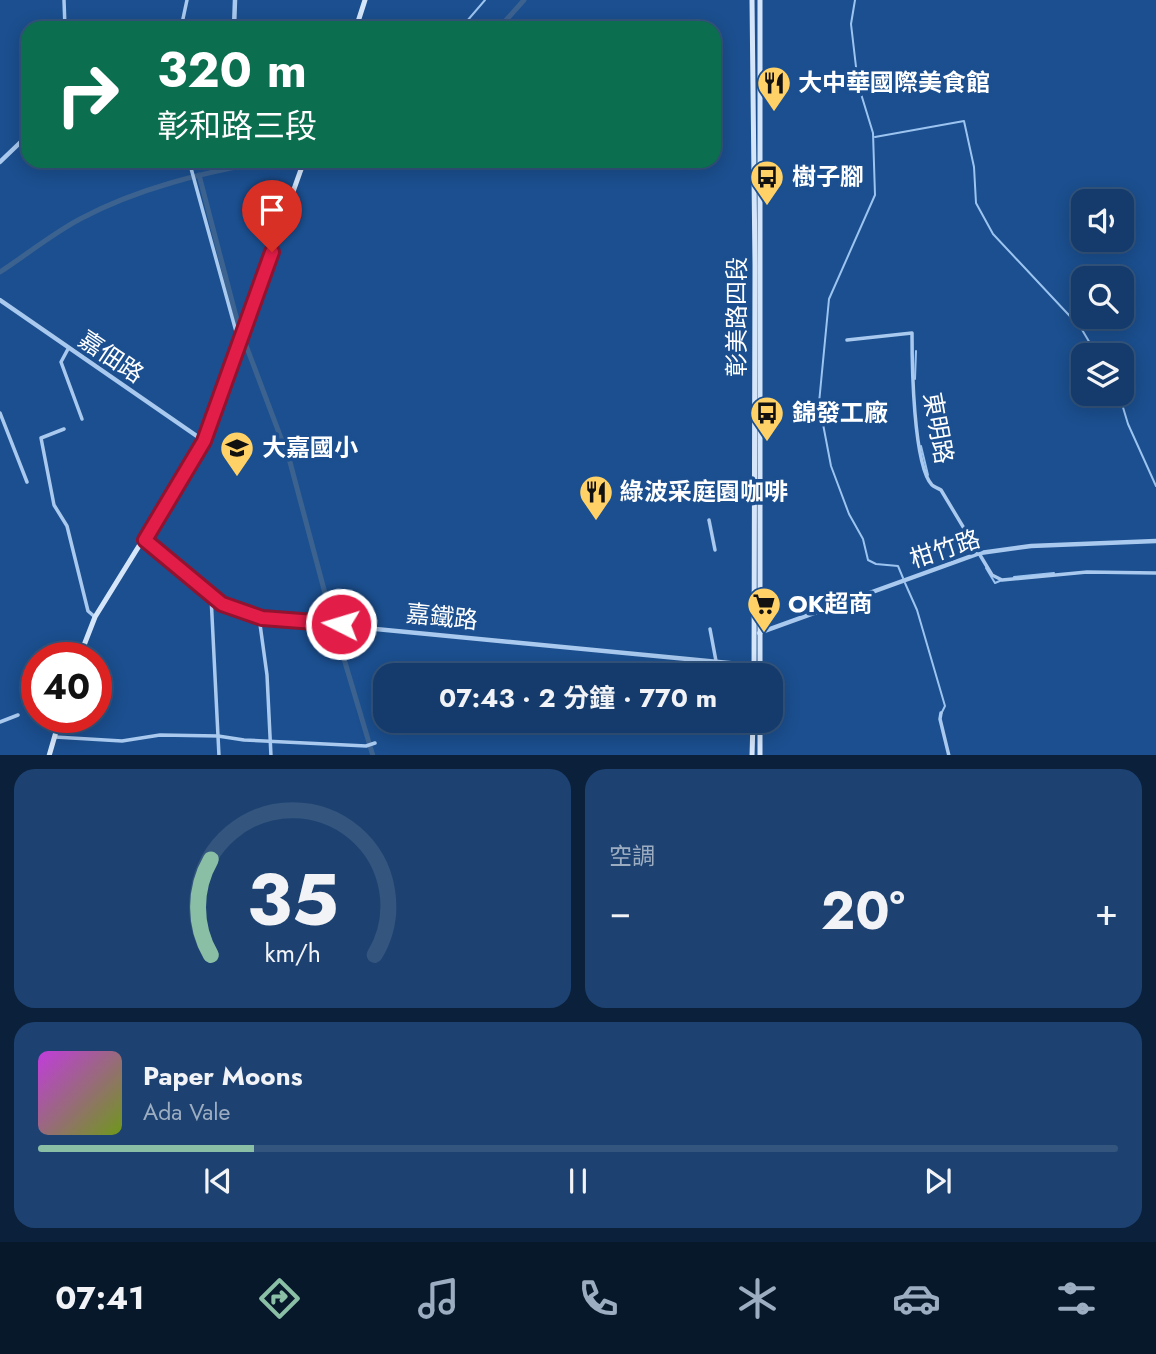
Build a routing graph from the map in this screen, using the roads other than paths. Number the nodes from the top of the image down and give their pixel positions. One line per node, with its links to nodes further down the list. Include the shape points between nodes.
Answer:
1 (64, 0): 7 (street)
2 (187, 0): 8 (street)
3 (235, 0): 9 (street)
4 (364, 0): 10 (main road)
5 (752, 0): 12 (main road, 彰美路四段)
6 (760, 0): 11 (main road, 彰美路四段)
7 (65, 21)
8 (182, 21)
9 (234, 21)
10 (358, 21)
11 (760, 38): 12 (main road); 36 (main road, 彰美路四段)
12 (752, 40): 36 (main road, 彰美路四段)
13 (21, 142): 14 (street)
14 (0, 162)
15 (192, 168): 18 (street, via 237,335)
16 (301, 168): 18 (main road)
17 (0, 300): 20 (street, 嘉佃路)
18 (242, 339): 24 (main road)
19 (847, 340): 30 (street, 東明路, via 912,333 918,441 927,475 931,484 941,489)
20 (68, 349): 22 (street, via 61,362); 24 (street, 嘉佃路)
21 (0, 413): 25 (street)
22 (82, 419)
23 (64, 429): 33 (street, via 41,438 45,468 54,505 67,527 88,611)
24 (204, 441): 27 (main road)
25 (27, 482)
26 (709, 520): 29 (street)
27 (145, 540): 32 (street, 嘉鐵路); 33 (main road)
28 (1156, 541): 30 (street, 柑竹路, via 1031,546)
29 (715, 550)
30 (980, 553): 31 (street, 東明路, via 987,569 1002,580 1087,572); 36 (street, 柑竹路)
31 (1156, 573)
32 (211, 596): 34 (street, 嘉鐵路); 47 (street)
33 (95, 617): 37 (main road)
34 (259, 617): 38 (street, 嘉鐵路); 49 (street)
35 (710, 629): 38 (street)
36 (758, 633): 40 (main road)
37 (85, 642)
38 (716, 661): 39 (street, 嘉鐵路)
39 (736, 663)
40 (757, 663)
41 (941, 713): 56 (street)
42 (18, 715): 43 (street)
43 (0, 722)
44 (56, 733): 48 (main road)
45 (753, 733): 54 (main road)
46 (760, 733): 55 (main road)
47 (218, 736): 48 (street, via 160,735 122,741); 49 (street); 52 (street)
48 (55, 737): 51 (main road)
49 (271, 742): 50 (street); 53 (street)
50 (374, 744)
51 (49, 755)
52 (219, 755)
53 (271, 755)
54 (752, 755)
55 (760, 755)
56 (949, 755)

